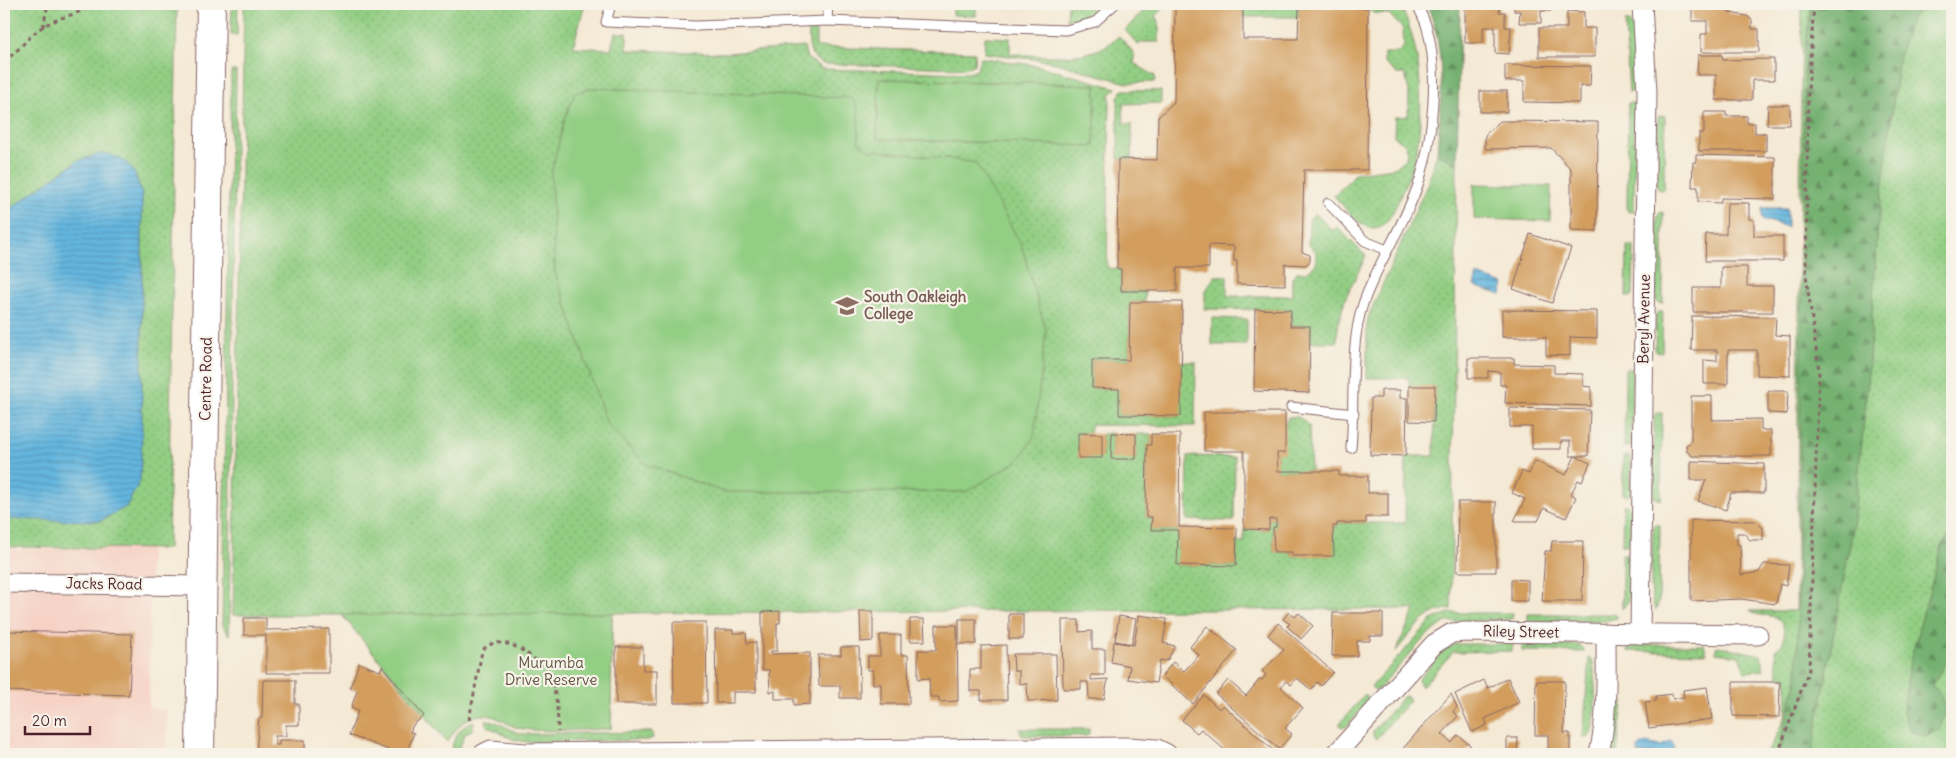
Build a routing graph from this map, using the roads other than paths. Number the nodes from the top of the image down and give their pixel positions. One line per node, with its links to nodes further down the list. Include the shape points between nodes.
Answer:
1 (211, 4): 14 (main road, Centre Road)
2 (611, 4): 7 (lane, via 606,22 696,26)
3 (828, 4): 7 (lane)
4 (1115, 4): 7 (lane, via 1095,22 1066,30)
5 (1417, 4): 9 (lane, via 1427,27 1432,51 1430,122 1420,180)
6 (1642, 4): 16 (street, Beryl Avenue, via 1647,92)
7 (827, 21)
8 (1328, 203): 9 (lane, via 1365,241)
9 (1387, 250): 11 (lane, via 1363,304 1356,330)
10 (1291, 408): 11 (lane)
11 (1354, 414): 12 (lane)
12 (1351, 448)
13 (4, 583): 14 (street, Jacks Road)
14 (203, 586): 19 (main road, Centre Road)
15 (1606, 633): 16 (street, Riley Street); 22 (street, Riley Street, via 1466,632 1444,637 1434,644); 23 (street, via 1606,702)
16 (1640, 634): 17 (street, Riley Street)
17 (1758, 635)
18 (876, 752): 20 (street, via 534,753 490,750); 21 (street, via 1129,747 1157,749)
19 (200, 754)
20 (484, 754)
21 (1167, 754)
22 (1336, 754)
23 (1600, 754)

